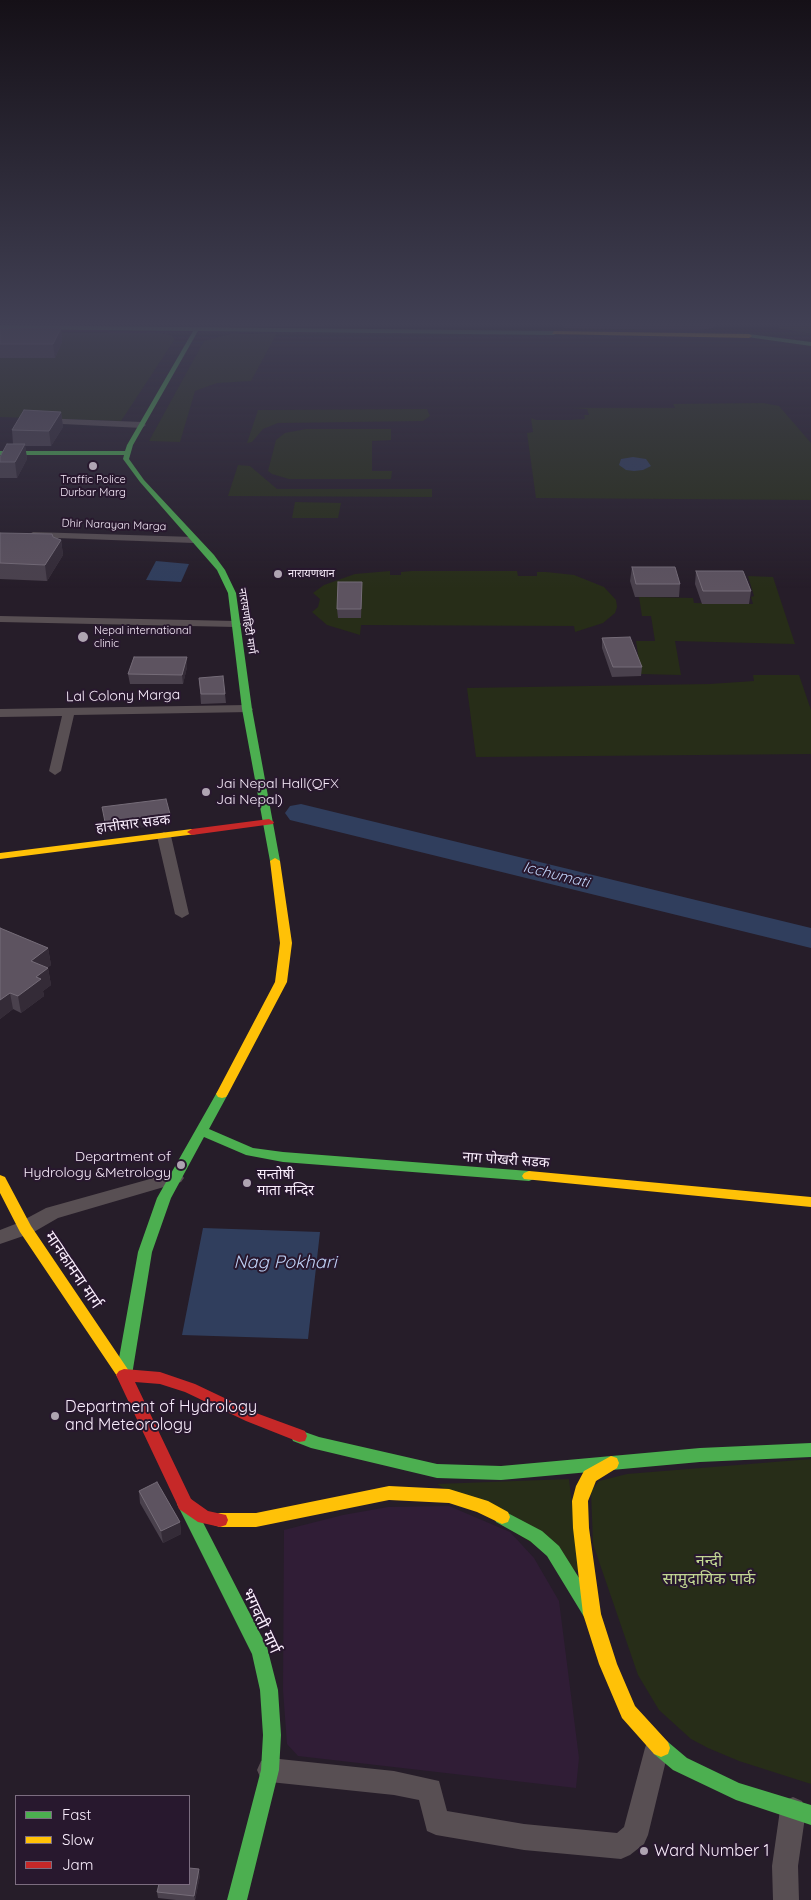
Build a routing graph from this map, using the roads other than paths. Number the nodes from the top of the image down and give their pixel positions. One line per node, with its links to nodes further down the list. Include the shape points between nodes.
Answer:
1 (149, 412): 3 (main road)
2 (29, 420): 3 (street)
3 (142, 424): 4 (main road)
4 (135, 436): 6 (main road, via 115,449); 8 (main road)
5 (0, 453): 6 (main road)
6 (90, 456): 7 (main road); 8 (main road); 8 (main road)
7 (0, 459)
8 (121, 461): 10 (main road, नारायणहिटी मार्ग)
9 (33, 536): 10 (street, Dhir Narayan Marga, via 68,540)
10 (194, 540): 12 (main road, नारायणहिटी मार्ग, via 221,570 232,592)
11 (0, 619): 12 (street)
12 (236, 624): 13 (main road, नारायणहिटी मार्ग)
13 (247, 709): 15 (street, Lal Colony Marga); 17 (main road, नारायणहिटी मार्ग)
14 (0, 712): 15 (street, Lal Colony Marga)
15 (69, 712): 16 (street)
16 (55, 772)
17 (269, 822): 18 (main road, हात्तीसार सडक); 21 (main road, नारायणहिटी मार्ग, via 286,943 281,982)
18 (164, 836): 19 (main road, हात्तीसार सडक); 20 (street)
19 (0, 856)
20 (182, 914)
21 (202, 1131): 22 (main road, नारायणहिटी मार्ग); 24 (main road, नाग पोखरी सडक, via 251,1152 282,1157)
22 (175, 1178): 25 (street, via 52,1212); 27 (main road, नारायणहिटी मार्ग, via 164,1198 145,1252)
23 (0, 1180): 25 (main road, मानकामना मार्ग)
24 (811, 1202)
25 (25, 1228): 26 (street); 27 (main road, मानकामना मार्ग)
26 (0, 1236)
27 (124, 1375): 30 (main road, via 160,1378 190,1388 251,1417); 31 (main road, भगवती मार्ग)
28 (811, 1450): 29 (main road)
29 (611, 1463): 30 (main road, via 501,1473 437,1471); 32 (main road, via 590,1476 580,1501)
30 (418, 1480): 31 (main road, via 389,1494 256,1520 226,1521 204,1517); 32 (main road, via 449,1496 482,1506 536,1536 553,1551)
31 (185, 1504): 34 (main road, भगवती मार्ग, via 261,1652 269,1690)
32 (592, 1614): 33 (main road, via 628,1712)
33 (658, 1746): 34 (street, via 635,1835 621,1846 524,1837 436,1822 430,1790); 35 (main road, via 680,1764 736,1791)
34 (270, 1770): 36 (main road, भगवती मार्ग)
35 (802, 1813): 37 (street, via 785,1866)
36 (237, 1900)
37 (786, 1900)

